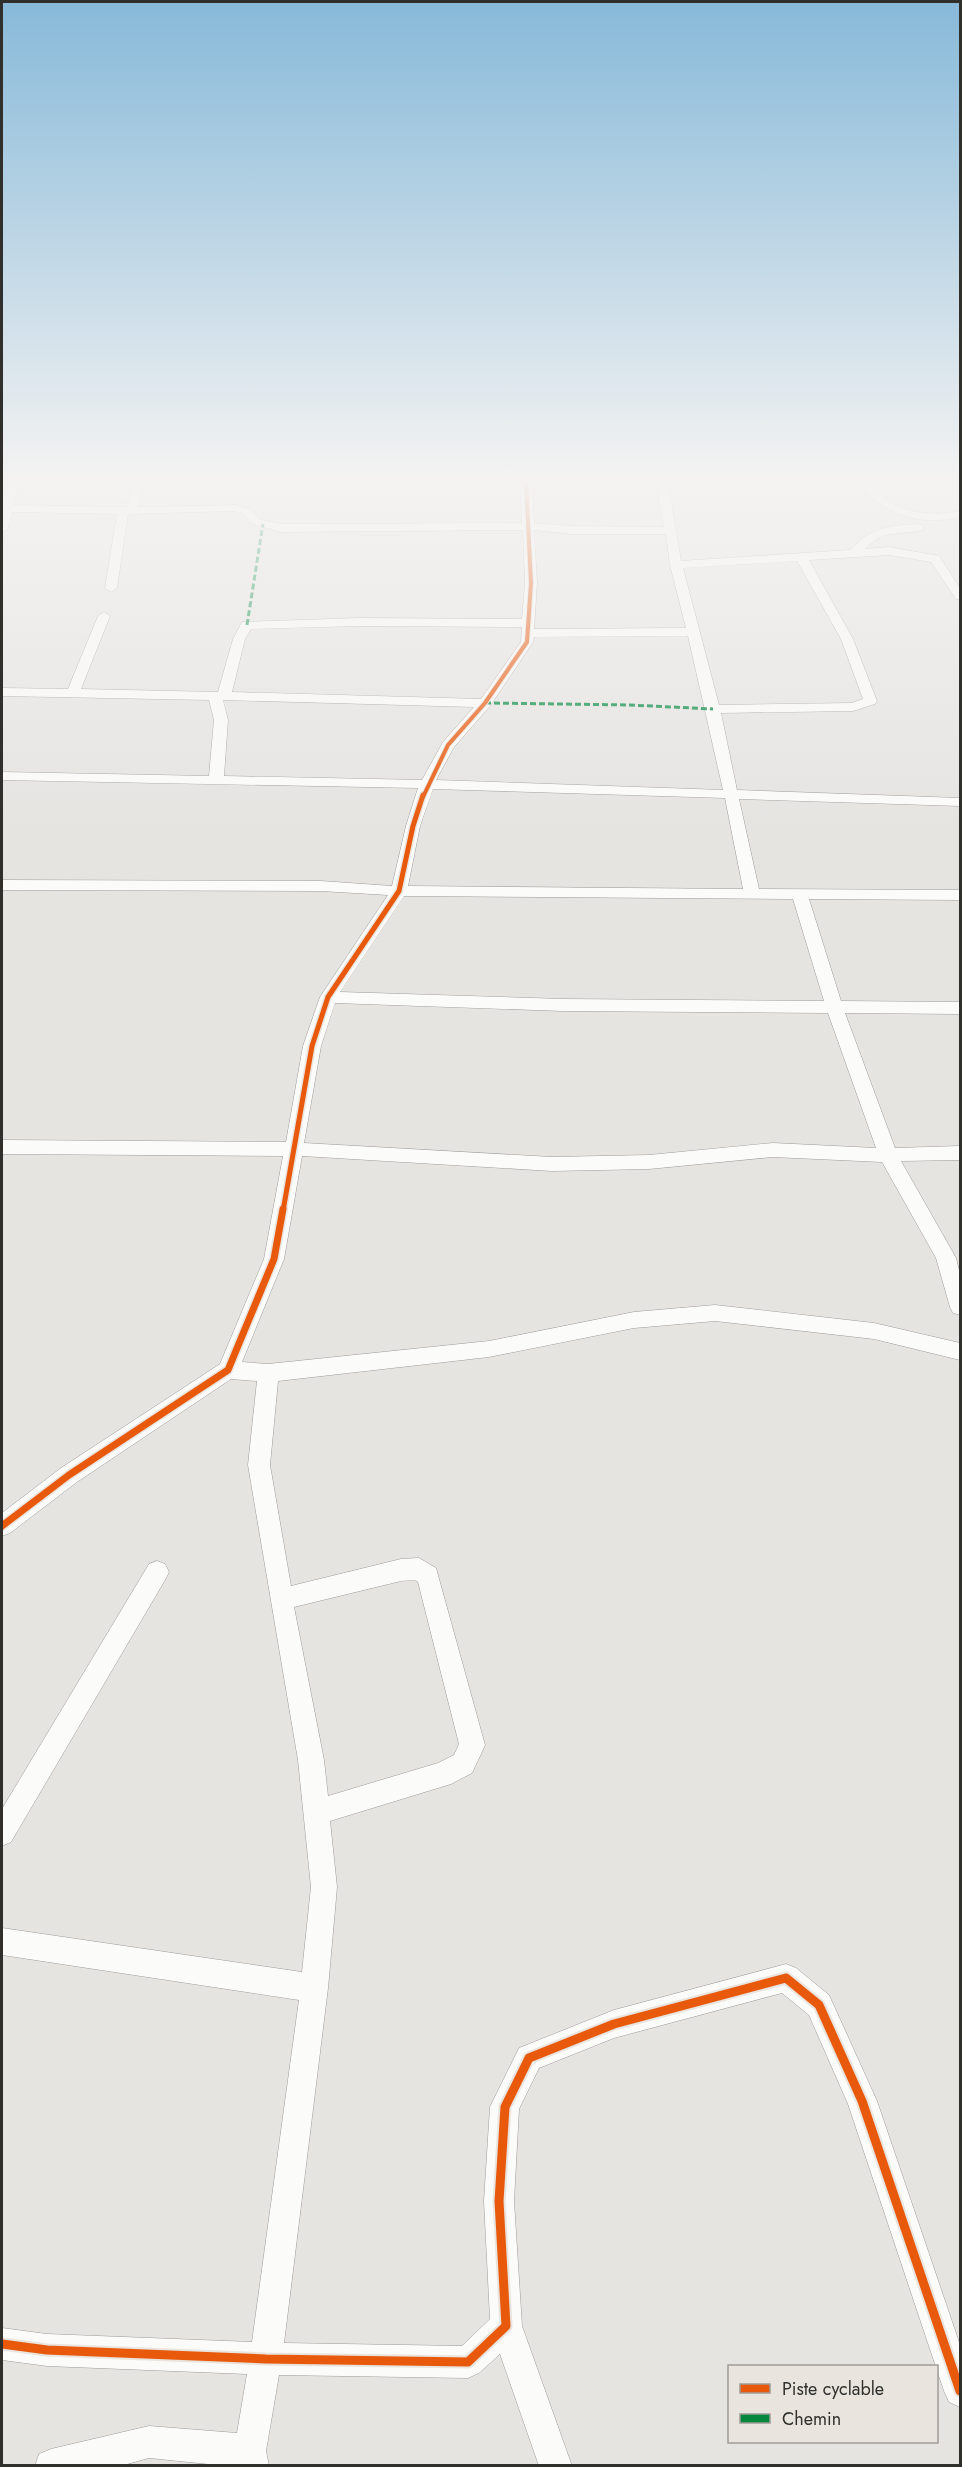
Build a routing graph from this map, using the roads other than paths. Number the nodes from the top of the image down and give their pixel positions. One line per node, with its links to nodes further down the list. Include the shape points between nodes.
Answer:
1 (530, 596): 5 (street)
2 (683, 596): 6 (street)
3 (823, 596): 11 (street, via 847,639 870,701 853,707)
4 (104, 616): 8 (street)
5 (528, 628): 6 (street); 9 (street, via 360,622 248,625 239,639); 10 (street, via 527,642)
6 (693, 632): 11 (street)
7 (2, 692): 8 (street)
8 (73, 693): 9 (street)
9 (220, 696): 10 (street); 13 (street)
10 (485, 704): 14 (street, via 448,746)
11 (713, 708): 15 (street)
12 (2, 777): 13 (street)
13 (216, 780): 14 (street)
14 (427, 784): 15 (street); 18 (street)
15 (731, 795): 16 (street); 19 (street)
16 (960, 802)
17 (2, 885): 18 (street, via 321,886)
18 (399, 891): 19 (street); 22 (street)
19 (752, 893): 20 (street)
20 (799, 893): 21 (street); 23 (street)
21 (960, 895)
22 (328, 997): 23 (street, via 563,1005); 26 (street, via 312,1046)
23 (834, 1006): 24 (street); 28 (street)
24 (960, 1008)
25 (2, 1147): 26 (street)
26 (294, 1149): 28 (street, via 552,1164 649,1162 773,1150); 31 (street, via 274,1259)
27 (960, 1153): 28 (street)
28 (888, 1155): 29 (street, via 946,1258)
29 (960, 1307)
30 (960, 1351): 32 (street, via 874,1331 715,1313 634,1320 489,1349)
31 (228, 1370): 32 (street); 33 (street, via 69,1474)
32 (268, 1373): 35 (street, via 259,1465)
33 (2, 1526)
34 (157, 1572): 37 (street)
35 (281, 1599): 36 (street, via 311,1760); 36 (street, via 419,1569 428,1576 471,1745 463,1764 442,1775)
36 (316, 1812): 39 (street, via 324,1887)
37 (2, 1833)
38 (2, 1941): 39 (street)
39 (314, 1988): 42 (street)
40 (506, 2326): 42 (street, via 468,2362); 43 (street, via 499,2201 505,2107 529,2058 614,2024 786,1978 819,2005 862,2101); 46 (street)
41 (2, 2344): 42 (street, via 47,2350)
42 (266, 2359): 44 (street)
43 (960, 2391)
44 (251, 2458): 45 (street, via 149,2442)
45 (51, 2466)
46 (556, 2466)

